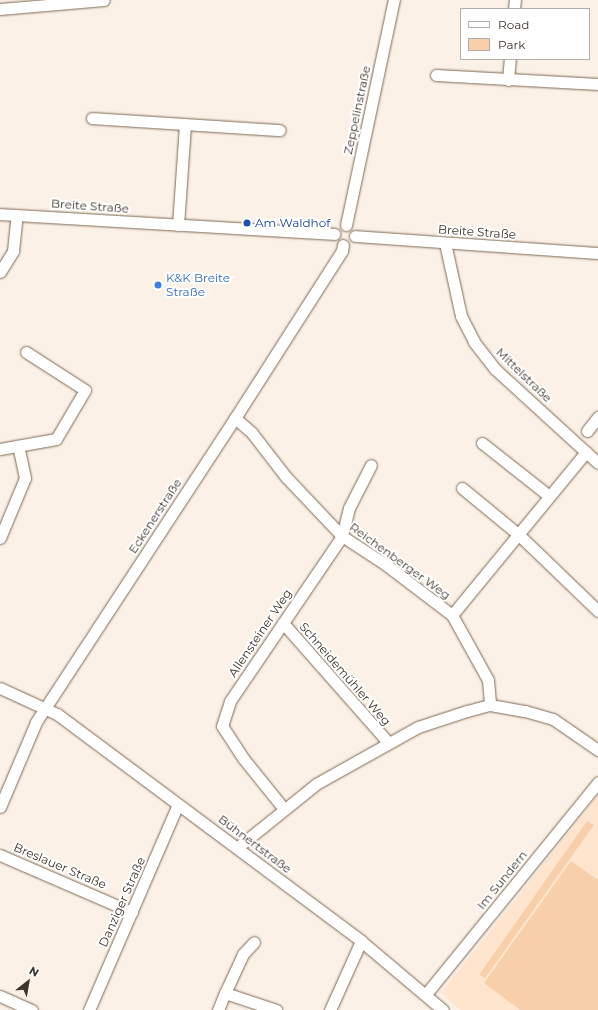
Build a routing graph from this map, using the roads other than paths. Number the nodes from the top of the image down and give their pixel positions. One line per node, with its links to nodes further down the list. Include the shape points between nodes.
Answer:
1 (104, 0): 3 (street)
2 (394, 0): 14 (street, Zeppelinstraße)
3 (0, 9)
4 (510, 60): 6 (street)
5 (436, 75): 6 (street)
6 (508, 80): 7 (street)
7 (598, 84)
8 (92, 118): 9 (street)
9 (186, 126): 10 (street); 13 (street)
10 (280, 130)
11 (0, 214): 12 (street, Breite Straße)
12 (17, 215): 13 (street, Breite Straße); 20 (street, via 13,251)
13 (178, 225): 15 (street, Breite Straße)
14 (346, 225): 15 (street, via 338,227); 16 (street, via 353,229)
15 (334, 234): 18 (street, via 336,241)
16 (355, 236): 17 (street, Breite Straße); 18 (street, via 351,243)
17 (445, 243): 19 (street, Breite Straße); 28 (street, Mittelstraße, via 461,316 474,342 495,368)
18 (342, 245): 23 (street, Eckenerstraße, via 342,252)
19 (598, 253)
20 (0, 272)
21 (26, 352): 26 (street, via 85,390 56,439)
22 (598, 417): 24 (street)
23 (235, 418): 34 (street, Reichenberger Weg, via 252,433 286,477); 41 (street, Eckenerstraße)
24 (587, 431)
25 (482, 443): 32 (street)
26 (18, 446): 27 (street); 35 (street, via 25,478)
27 (0, 449)
28 (586, 452): 29 (street, Mittelstraße); 32 (street)
29 (598, 463)
30 (371, 465): 34 (street, Allensteiner Weg, via 349,508)
31 (462, 488): 33 (street)
32 (549, 496): 33 (street)
33 (518, 534): 36 (street); 37 (street)
34 (342, 536): 37 (street, Reichenberger Weg, via 385,564); 38 (street, Allensteiner Weg)
35 (0, 538)
36 (598, 611)
37 (452, 615): 40 (street, Reichenberger Weg, via 488,680)
38 (283, 623): 42 (street, Schneidemühler Weg); 47 (street, Allensteiner Weg, via 230,701 222,726 243,758)
39 (0, 688): 41 (street, Bühnertstraße)
40 (490, 705): 42 (street, Schneidemühler Weg, via 433,721); 43 (street, Schneidemühler Weg, via 553,719)
41 (45, 708): 45 (street, Bühnertstraße); 46 (street, Eckenerstraße, via 36,722)
42 (388, 742): 47 (street, Schneidemühler Weg, via 316,784)
43 (598, 750)
44 (598, 782): 54 (street, Im Sundern)
45 (178, 804): 48 (street, Bühnertstraße); 50 (street, Danziger Straße)
46 (0, 807)
47 (284, 809): 48 (street, Schneidemühler Weg)
48 (238, 847): 51 (street, Bühnertstraße)
49 (0, 855): 50 (street, Breslauer Straße)
50 (132, 912): 58 (street, Danziger Straße)
51 (361, 941): 54 (street, Bühnertstraße); 61 (street)
52 (254, 942): 53 (street, via 243,954)
53 (225, 993): 59 (street); 60 (street)
54 (426, 994): 56 (street, Bühnertstraße)
55 (0, 996): 57 (street)
56 (439, 1008)
57 (32, 1010)
58 (89, 1010)
59 (218, 1010)
60 (276, 1010)
61 (330, 1010)

